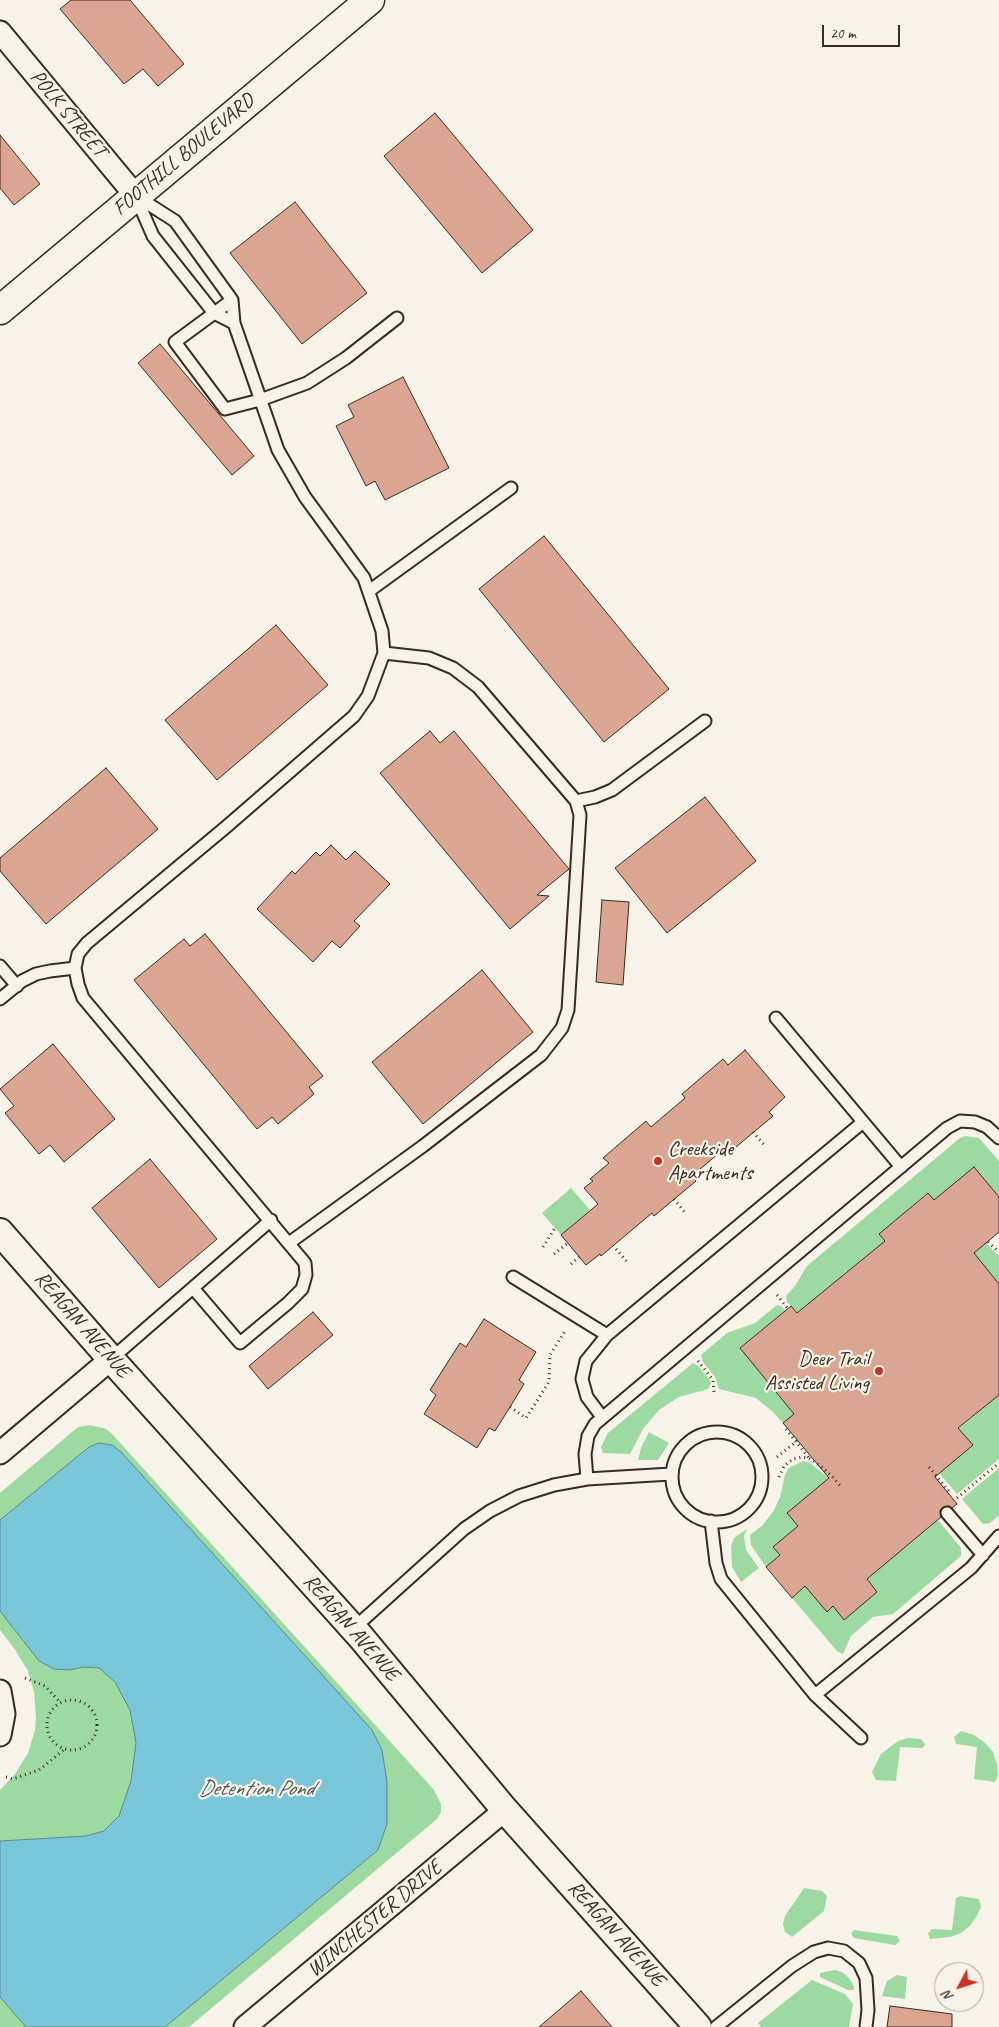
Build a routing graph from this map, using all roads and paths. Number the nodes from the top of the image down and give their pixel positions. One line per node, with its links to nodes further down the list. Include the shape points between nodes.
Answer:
1 (370, 0): 3 (main road, FOOTHILL BOULEVARD)
2 (0, 32): 3 (street, POLK STREET)
3 (135, 195): 4 (lane, via 175,221); 5 (main road, FOOTHILL BOULEVARD); 6 (lane, via 153,236)
4 (232, 300): 6 (lane); 8 (lane)
5 (0, 310)
6 (214, 313): 8 (lane); 9 (lane, via 175,342 225,409)
7 (397, 318): 9 (lane, via 346,358 306,383)
8 (234, 323): 9 (lane)
9 (260, 400): 11 (lane, via 283,458 305,497 364,578)
10 (511, 488): 11 (lane)
11 (369, 591): 12 (lane, via 382,631)
12 (384, 653): 14 (lane, via 429,658 453,668 478,687); 16 (lane, via 368,696 354,716 87,942 78,954)
13 (705, 721): 14 (lane, via 612,790)
14 (576, 801): 31 (lane, via 580,815 568,1010 553,1042 423,1146)
15 (0, 966): 17 (lane)
16 (75, 968): 17 (lane, via 36,974); 27 (lane, via 78,984 88,1003)
17 (17, 986): 18 (lane)
18 (0, 999)
19 (776, 1018): 20 (lane)
20 (863, 1122): 24 (lane); 43 (lane)
21 (754, 1132): 23 (path)
22 (999, 1138): 24 (lane, via 987,1127 960,1121)
23 (766, 1147)
24 (901, 1167): 48 (lane)
25 (674, 1199): 26 (path)
26 (686, 1214)
27 (271, 1220): 31 (lane); 41 (lane)
28 (555, 1228): 33 (path)
29 (0, 1232): 45 (street, REAGAN AVENUE)
30 (988, 1242): 35 (path)
31 (289, 1243): 41 (lane, via 305,1263 302,1289 240,1343)
32 (568, 1243): 36 (path)
33 (543, 1247)
34 (616, 1249): 38 (path)
35 (999, 1252)
36 (554, 1254)
37 (579, 1257): 39 (path)
38 (628, 1263)
39 (571, 1264)
40 (513, 1277): 43 (lane)
41 (193, 1288): 45 (lane)
42 (565, 1331): 47 (path, via 550,1355 549,1382 526,1418)
43 (607, 1335): 48 (lane, via 586,1361 582,1379 587,1397)
44 (696, 1358): 46 (path, via 713,1380)
45 (111, 1359): 51 (street); 64 (street, REAGAN AVENUE)
46 (714, 1392)
47 (510, 1407)
48 (602, 1417): 58 (lane, via 588,1436)
49 (786, 1429): 50 (path)
50 (796, 1441): 52 (path); 53 (path)
51 (0, 1453)
52 (777, 1457)
53 (810, 1458): 57 (path, via 793,1460 784,1466); 59 (path)
54 (999, 1463): 55 (path, via 956,1499)
55 (929, 1467)
56 (671, 1474): 58 (lane); 61 (lane, via 679,1502 689,1512); 61 (lane, via 675,1459 696,1436 726,1432 741,1438 752,1448 760,1462 760,1492 742,1514 730,1520)
57 (779, 1477)
58 (586, 1479): 64 (lane, via 519,1496 490,1510 430,1557)
59 (842, 1488)
60 (946, 1513): 63 (lane)
61 (711, 1521): 67 (lane, via 721,1579)
62 (999, 1536): 63 (lane)
63 (983, 1555): 67 (lane)
64 (353, 1629): 73 (street, REAGAN AVENUE)
65 (25, 1678): 68 (path, via 45,1686)
66 (0, 1691): 69 (street, via 4,1714)
67 (815, 1695): 70 (lane)
68 (60, 1702): 71 (path, via 51,1709 46,1724 50,1739); 71 (path, via 74,1699 83,1702 90,1707 97,1723 96,1732 86,1746)
69 (0, 1735)
70 (861, 1738)
71 (65, 1749): 72 (path, via 39,1770 13,1779)
72 (6, 1777)
73 (505, 1810): 74 (street, WINCHESTER DRIVE); 75 (street, REAGAN AVENUE)
74 (245, 2027)
75 (698, 2027)
76 (716, 2027): 77 (lane, via 792,1966 814,1952 828,1948 844,1951 859,1963 866,1978)
77 (866, 2027)

